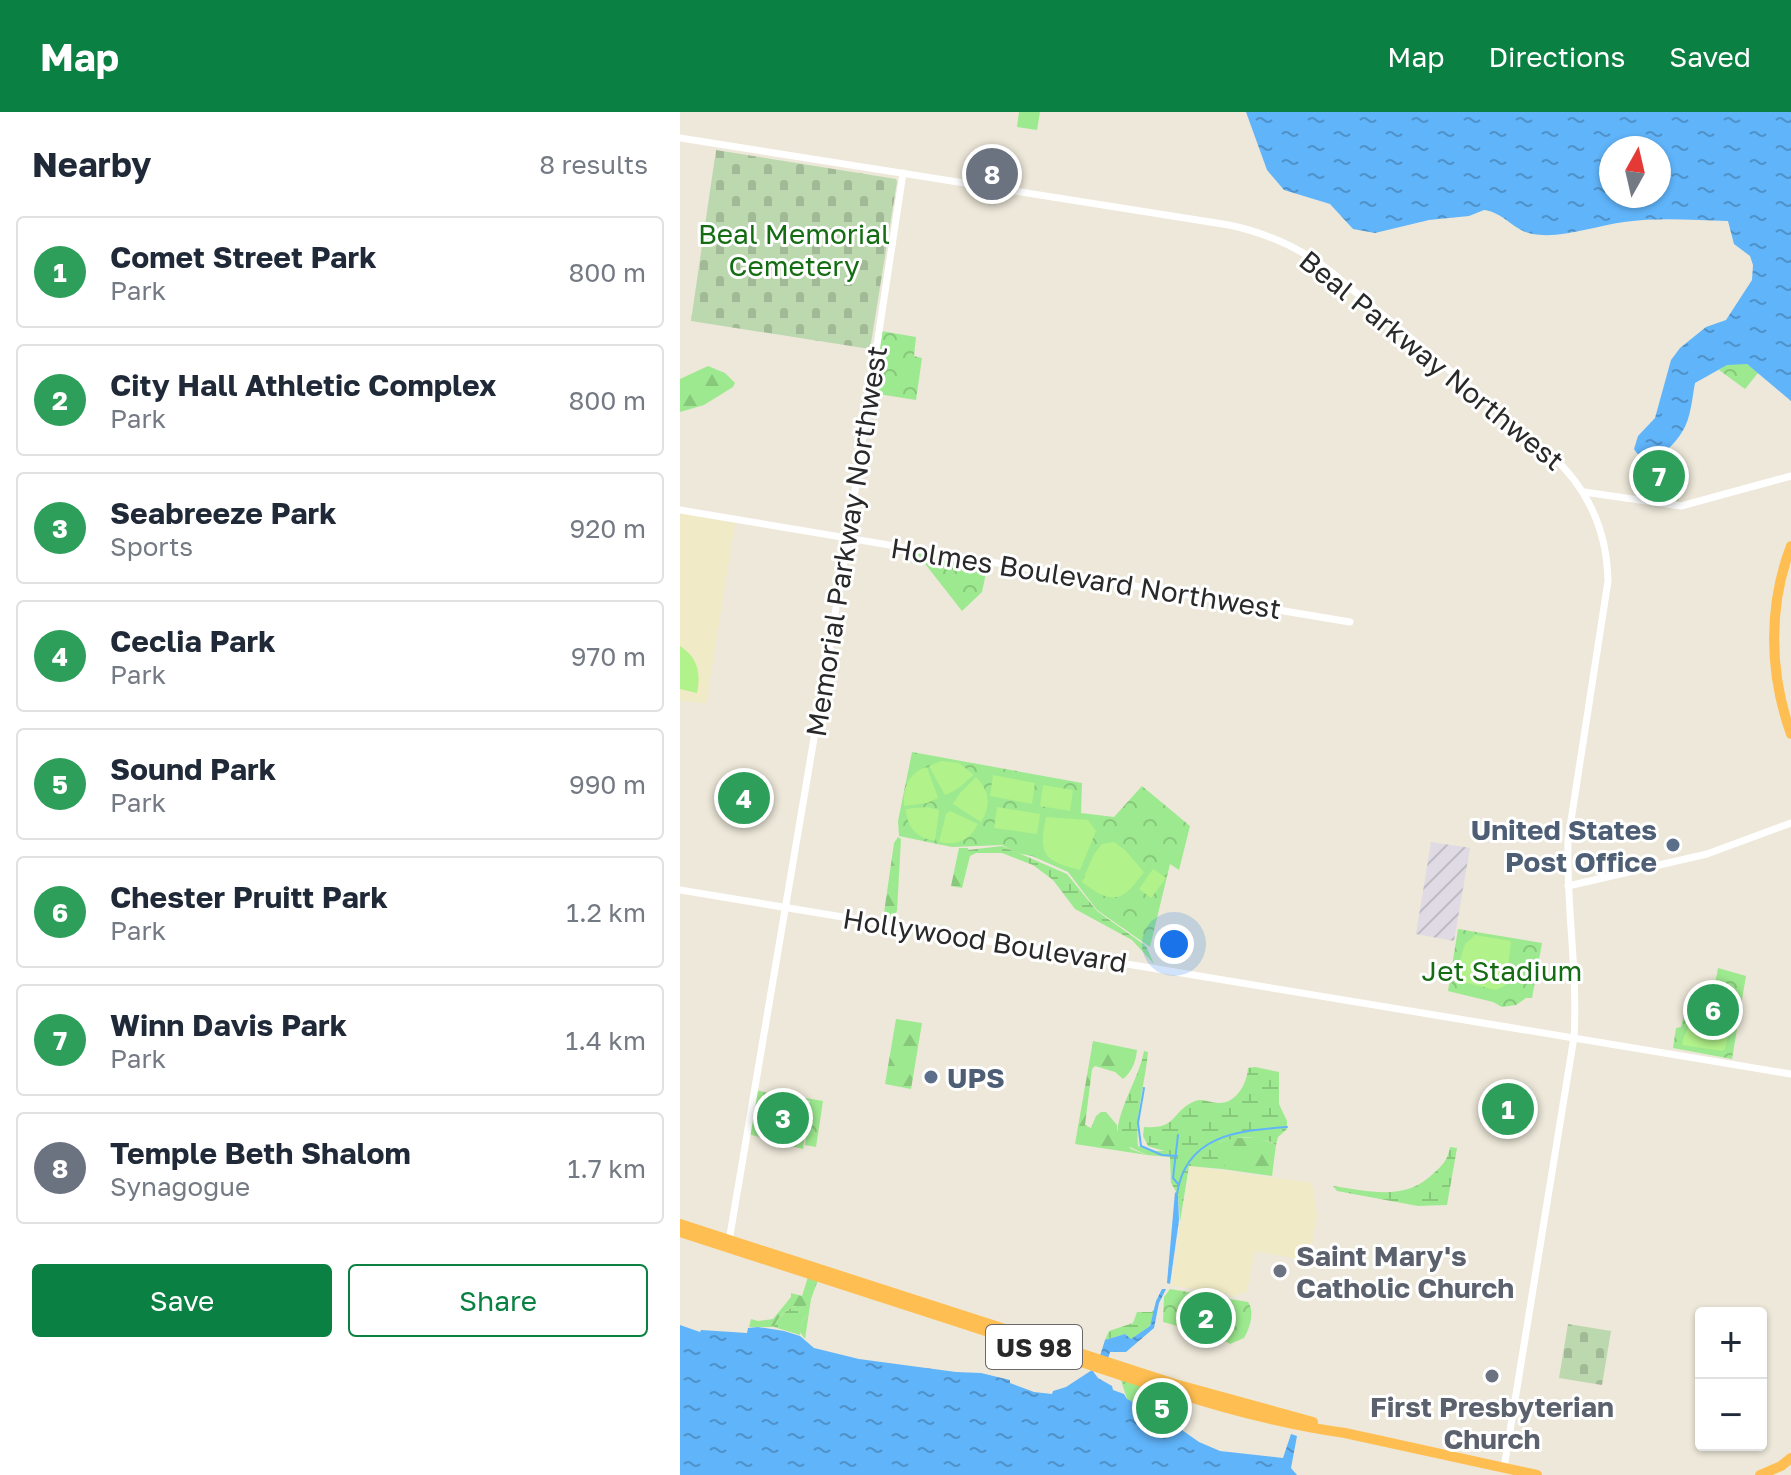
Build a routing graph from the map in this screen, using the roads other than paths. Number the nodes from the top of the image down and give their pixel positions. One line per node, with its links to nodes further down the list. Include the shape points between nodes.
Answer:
1 (680, 138): 2 (street, Beal Parkway Northwest)
2 (903, 173): 4 (street, Beal Parkway Northwest, via 1229,225 1277,238 1322,264 1366,300 1550,454); 6 (street, Memorial Parkway Northwest)
3 (1791, 476): 4 (street, via 1681,506)
4 (1584, 492): 11 (street, Beal Parkway Northwest, via 1601,532 1608,581 1570,820)
5 (680, 510): 6 (street, Holmes Boulevard Northwest)
6 (848, 538): 8 (street, Holmes Boulevard Northwest); 13 (street, Memorial Parkway Northwest)
7 (1791, 546): 9 (highway, via 1779,588 1774,637 1779,689)
8 (1350, 622)
9 (1791, 734)
10 (1791, 823): 11 (street, via 1707,854)
11 (1568, 886): 14 (street, Beal Parkway Northwest)
12 (680, 890): 13 (street, Hollywood Boulevard)
13 (787, 908): 14 (street, Hollywood Boulevard); 18 (street, Memorial Parkway Northwest)
14 (1574, 1037): 15 (street, Hollywood Boulevard); 24 (street, Beal Parkway Northwest)
15 (1791, 1074)
16 (680, 1224): 18 (highway, US 98)
17 (680, 1232): 18 (highway, US 98)
18 (728, 1244): 19 (highway, US 98); 20 (highway, US 98)
19 (1091, 1357): 20 (highway); 21 (highway, US 98)
20 (1077, 1361): 21 (highway, US 98)
21 (1174, 1387): 24 (highway, US 98)
22 (1791, 1458): 23 (highway)
23 (1786, 1466): 26 (highway)
24 (1504, 1468): 25 (highway, US 98)
25 (1537, 1475)
26 (1760, 1475)

